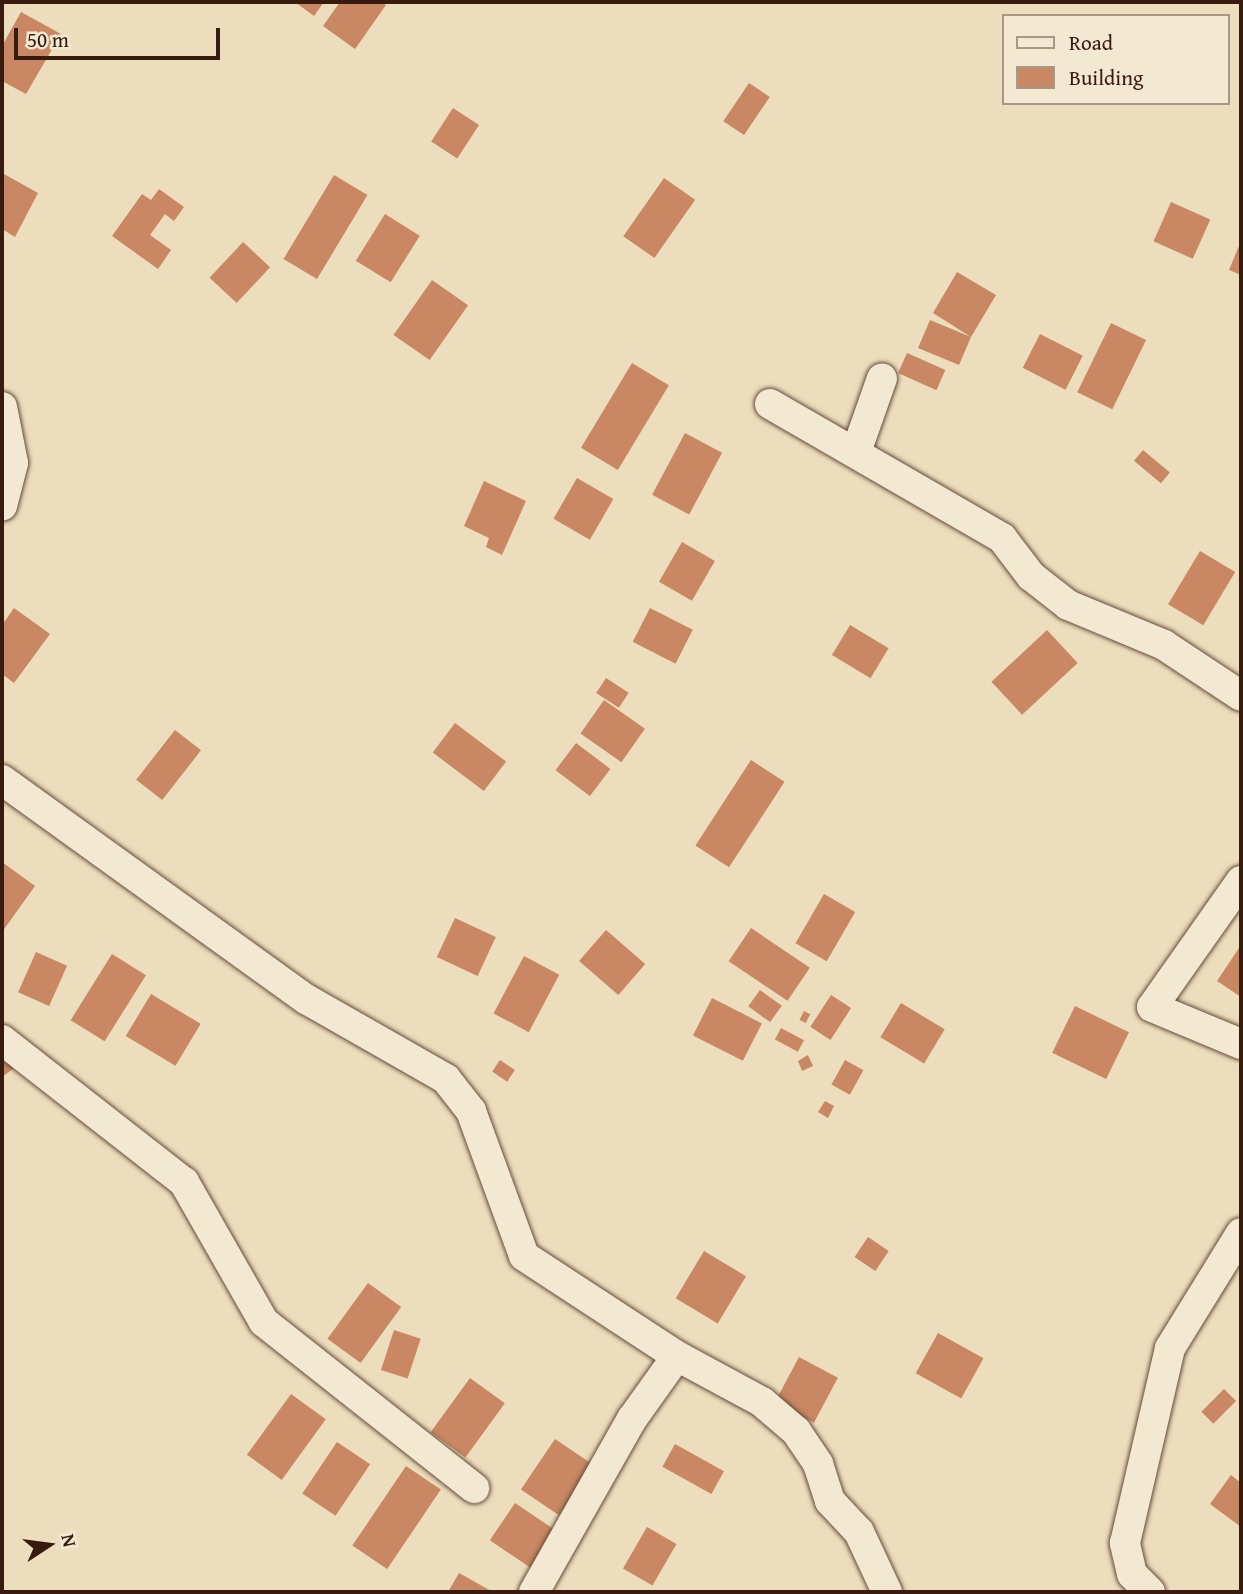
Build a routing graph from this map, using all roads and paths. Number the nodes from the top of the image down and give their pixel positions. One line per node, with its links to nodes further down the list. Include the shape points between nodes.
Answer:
1 (882, 378): 4 (street)
2 (770, 404): 4 (street)
3 (2, 407): 5 (street, via 13,463)
4 (856, 452): 6 (street, via 1002,538 1031,576 1068,605 1164,645)
5 (2, 506)
6 (1241, 696)
7 (2, 780): 12 (street, via 306,999 446,1079 471,1111 524,1256)
8 (1241, 881): 10 (street, via 1152,1007)
9 (2, 1040): 13 (street, via 184,1182 264,1322)
10 (1241, 1044)
11 (1241, 1233): 16 (street, via 1170,1348 1125,1543 1132,1574)
12 (677, 1356): 14 (street, via 632,1419); 15 (street, via 762,1402 796,1431 818,1464 830,1501 859,1532)
13 (474, 1488)
14 (534, 1592)
15 (887, 1592)
16 (1150, 1592)

